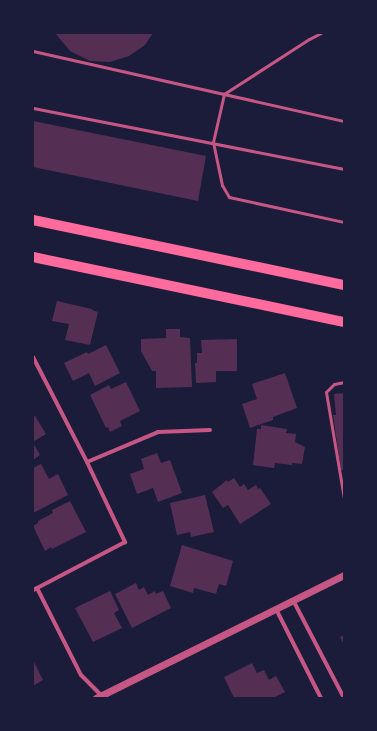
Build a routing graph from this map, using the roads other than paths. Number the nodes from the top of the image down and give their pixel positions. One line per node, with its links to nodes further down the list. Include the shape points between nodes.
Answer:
1 (321, 33): 3 (lane)
2 (33, 51): 3 (lane)
3 (224, 94): 5 (lane); 6 (lane)
4 (33, 108): 6 (lane)
5 (344, 121)
6 (213, 142): 7 (lane); 9 (lane, via 222,186 229,197)
7 (344, 169)
8 (33, 220): 11 (main road)
9 (344, 222)
10 (33, 257): 12 (main road)
11 (344, 285)
12 (344, 322)
13 (33, 357): 16 (street)
14 (344, 382): 17 (lane, via 334,384 326,392)
15 (210, 430): 16 (street, via 158,432)
16 (87, 462): 19 (street, via 125,542)
17 (344, 498)
18 (344, 575): 20 (street)
19 (35, 589): 22 (street, via 81,675)
20 (293, 600): 21 (street); 24 (street)
21 (276, 609): 22 (street); 23 (street)
22 (100, 697)
23 (321, 698)
24 (344, 698)

